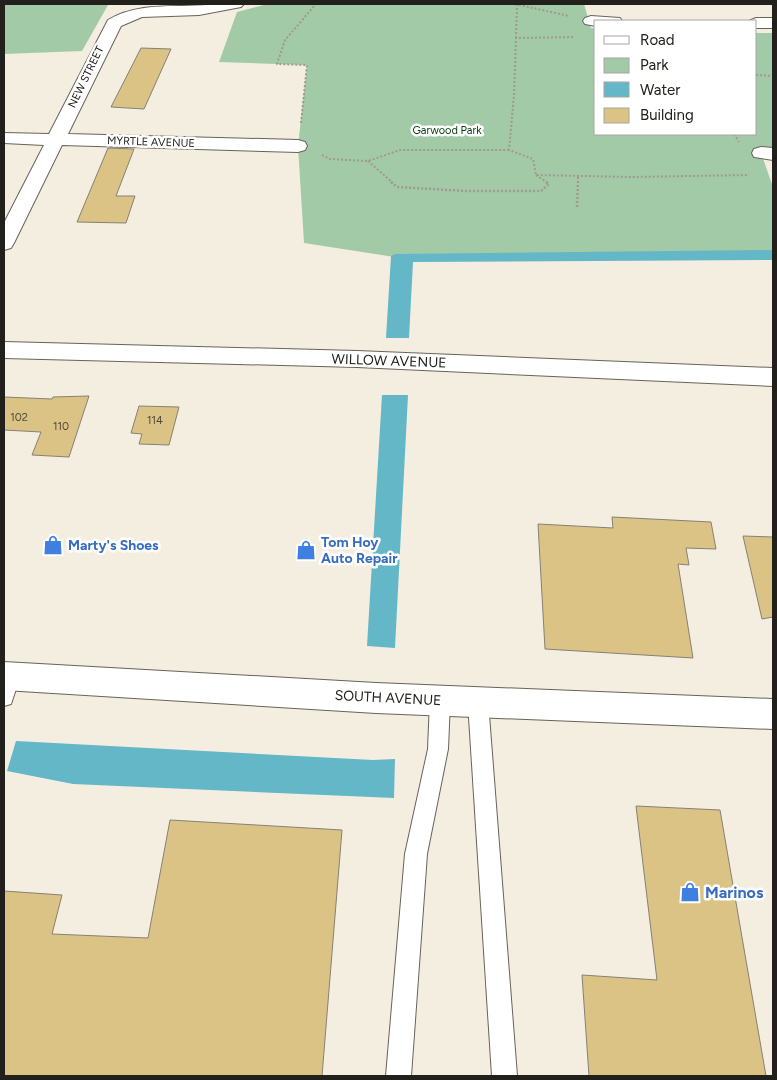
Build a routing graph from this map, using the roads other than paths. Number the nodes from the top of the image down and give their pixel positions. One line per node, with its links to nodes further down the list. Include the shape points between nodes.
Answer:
1 (236, 4): 5 (street, NEW STREET, via 210,10 140,12 120,18 114,23)
2 (757, 23): 3 (street)
3 (773, 23)
4 (4, 138): 5 (street, MYRTLE AVENUE)
5 (56, 139): 6 (street, MYRTLE AVENUE); 7 (street, NEW STREET)
6 (298, 146)
7 (4, 243)
8 (4, 350): 9 (street, WILLOW AVENUE, via 357,359)
9 (773, 377)
10 (6, 683): 11 (street, SOUTH AVENUE)
11 (440, 701): 12 (street, SOUTH AVENUE); 14 (lane, via 438,749 416,854)
12 (478, 702): 13 (street, SOUTH AVENUE); 15 (lane)
13 (773, 714)
14 (398, 1076)
15 (505, 1076)

